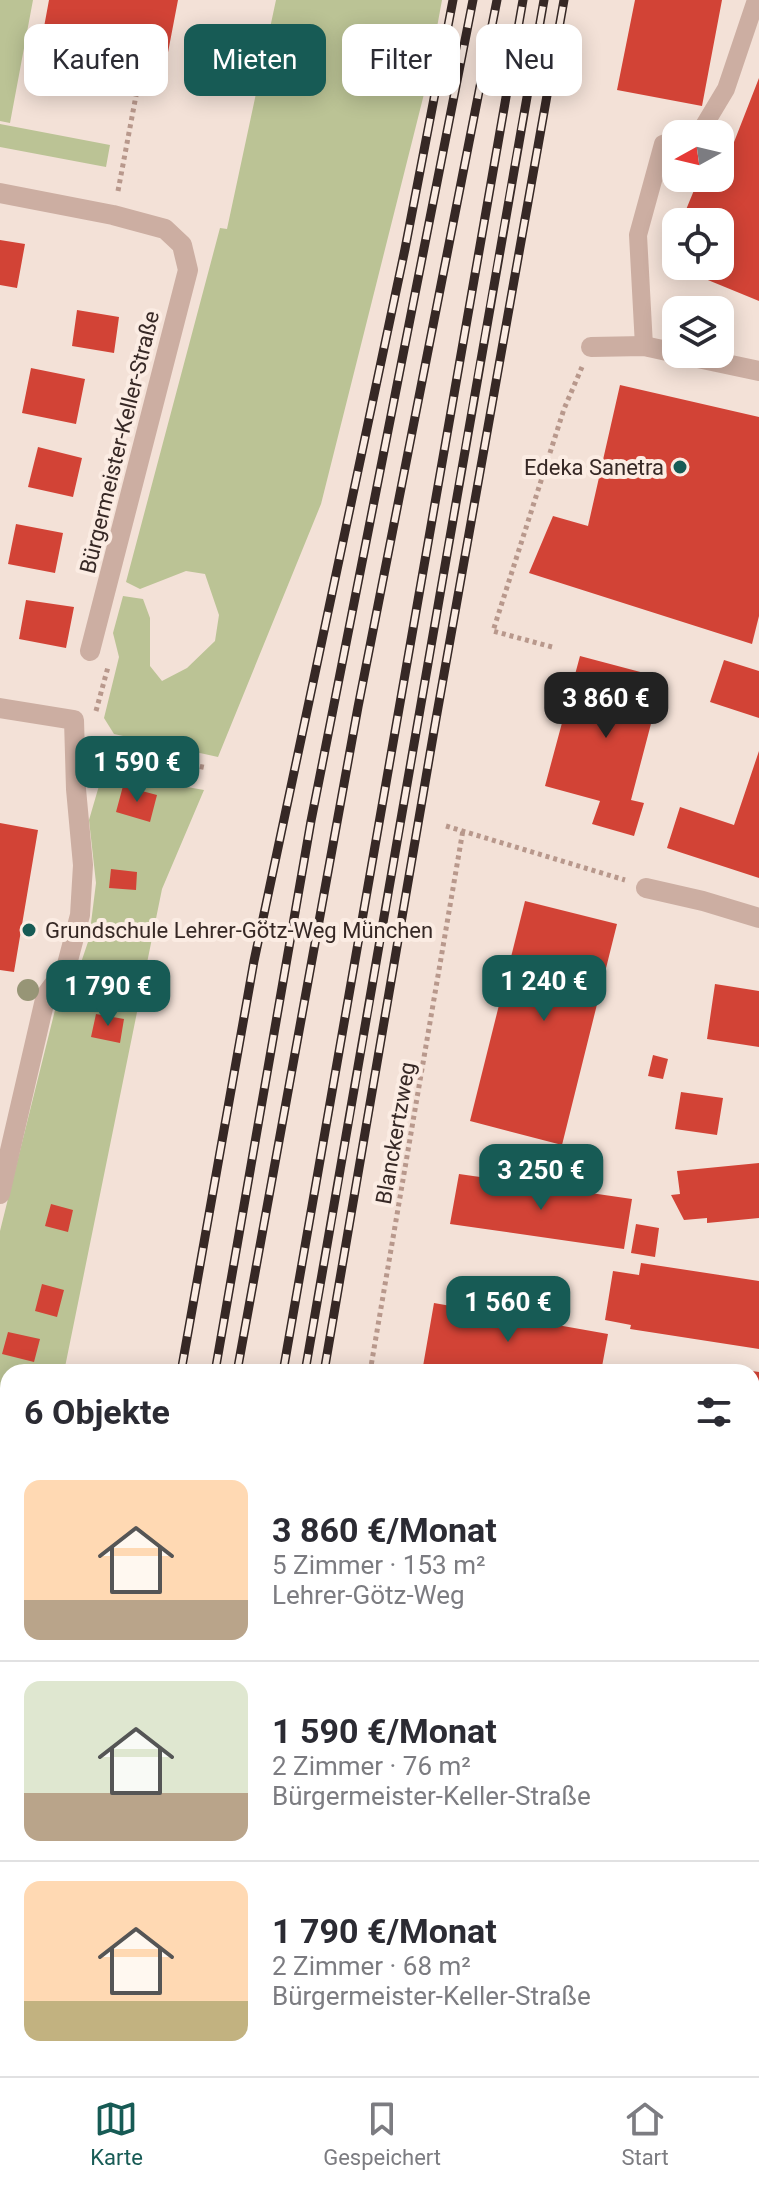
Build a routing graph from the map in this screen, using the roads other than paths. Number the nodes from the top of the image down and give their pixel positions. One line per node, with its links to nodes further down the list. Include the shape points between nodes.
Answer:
1 (756, 0): 2 (lane, via 726,89)
2 (707, 120)
3 (662, 148): 5 (lane, via 638,235)
4 (0, 193): 10 (street, Bürgermeister-Keller-Straße, via 165,229 182,245 188,270)
5 (644, 346): 6 (street); 7 (street)
6 (591, 347)
7 (662, 350)
8 (734, 366): 9 (street)
9 (759, 371)
10 (90, 651)
11 (0, 708): 14 (street, via 74,720 83,865 80,915 66,968 46,995)
12 (646, 888): 13 (street)
13 (759, 918)
14 (0, 1194)

